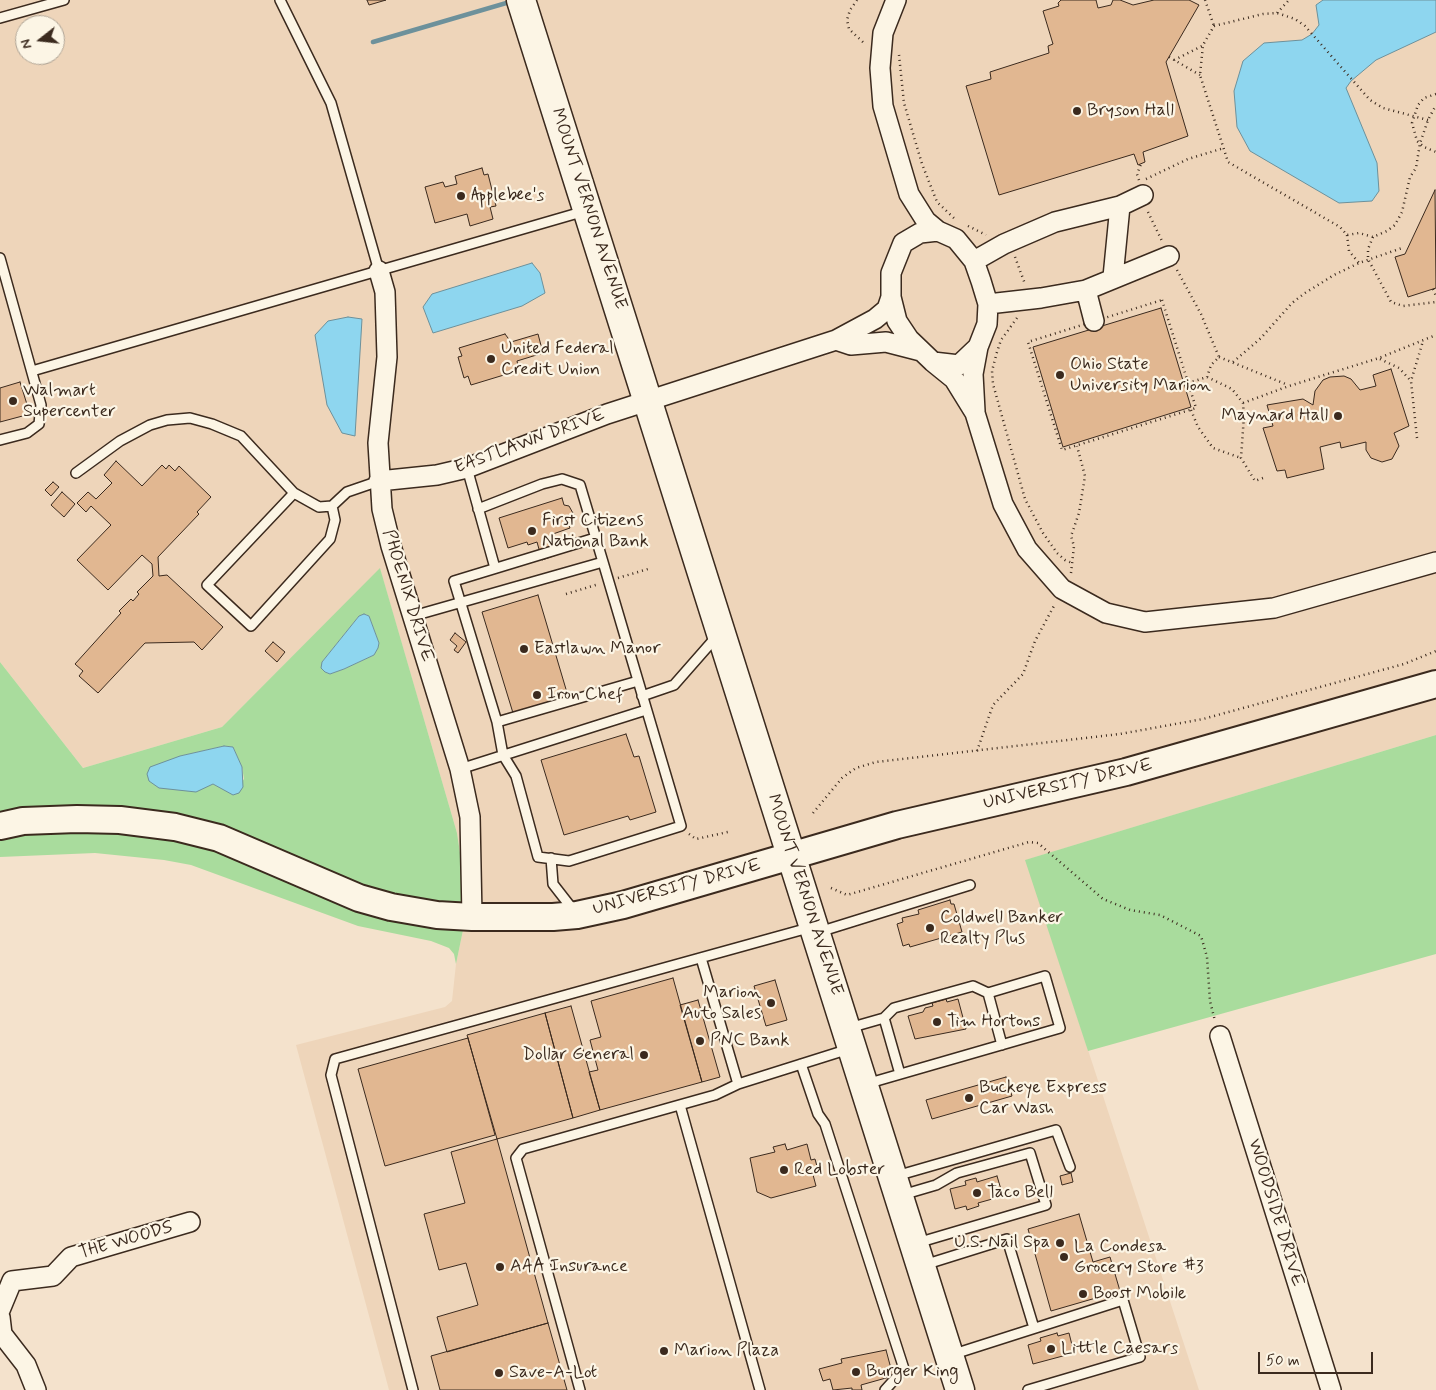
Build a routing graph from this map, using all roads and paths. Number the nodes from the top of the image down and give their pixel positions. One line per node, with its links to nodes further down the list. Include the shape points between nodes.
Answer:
1 (64, 0): 9 (lane)
2 (280, 0): 38 (lane, via 331,103)
3 (857, 0): 11 (path, via 847,20 849,30)
4 (896, 0): 24 (street, via 883,33 880,68 883,106)
5 (1205, 0): 10 (path)
6 (1289, 0): 8 (path)
7 (524, 9): 27 (main road, MOUNT VERNON AVENUE)
8 (1277, 13): 10 (path); 18 (path, via 1295,19 1312,34 1370,100 1383,108)
9 (0, 18)
10 (1214, 26): 12 (path)
11 (870, 45)
12 (1202, 45): 14 (path); 15 (path)
13 (1169, 57): 14 (path)
14 (1174, 60): 15 (path)
15 (1200, 75): 21 (path)
16 (1436, 94): 18 (path, via 1424,98)
17 (1436, 105): 19 (path)
18 (1412, 117): 19 (path); 20 (path, via 1413,132)
19 (1428, 120): 20 (path)
20 (1420, 143): 22 (path); 30 (path, via 1402,212 1387,232)
21 (1224, 148): 23 (path, via 1188,159 1139,182 1137,174); 29 (path, via 1228,162 1340,227)
22 (1436, 152)
23 (1141, 164)
24 (908, 194): 28 (street); 31 (street, via 909,226)
25 (1143, 195): 26 (street); 33 (path)
26 (1120, 206): 36 (street, via 1055,222); 39 (street)
27 (588, 210): 38 (lane); 60 (main road, MOUNT VERNON AVENUE)
28 (938, 231): 31 (street, via 920,233); 36 (street, via 956,239)
29 (1347, 235): 30 (path, via 1359,233); 37 (path, via 1349,251)
30 (1373, 237): 35 (path)
31 (903, 243): 43 (street, via 891,273)
32 (1402, 248): 35 (path)
33 (1169, 256): 39 (street); 52 (path, via 1201,314)
34 (0, 258): 55 (lane)
35 (1368, 259): 37 (path); 44 (path, via 1391,302 1421,306)
36 (974, 261): 45 (street)
37 (1359, 263): 54 (path, via 1334,275 1292,303 1261,338)
38 (379, 271): 55 (lane); 71 (street, PHOENIX DRIVE, via 385,292 387,357 378,443)
39 (1113, 277): 41 (street)
40 (1434, 289): 42 (path)
41 (1086, 290): 45 (street); 46 (street)
42 (1436, 296)
43 (891, 297): 48 (street, via 887,309 875,319); 51 (street, via 898,321 909,339)
44 (1436, 302)
45 (988, 304): 50 (street, via 987,324)
46 (1094, 321): 58 (path, via 1162,300); 66 (path, via 1028,342 1062,450)
47 (1436, 335): 49 (path)
48 (836, 340): 51 (street, via 851,345 886,342); 60 (street)
49 (1423, 341): 53 (path); 57 (path)
50 (978, 347): 51 (street, via 959,365); 63 (street, via 973,374)
51 (927, 357): 63 (street, via 954,379)
52 (1219, 357): 54 (path); 56 (path, via 1211,365)
53 (1379, 358): 57 (path, via 1399,368); 59 (path)
54 (1233, 362): 59 (path)
55 (32, 371): 65 (lane, via 41,405 39,424 27,433)
56 (1207, 377): 58 (path); 61 (path, via 1232,389)
57 (1411, 381): 64 (path)
58 (1188, 383): 62 (path, via 1196,408)
59 (1289, 386): 61 (path)
60 (649, 400): 68 (street, EASTLAWN DRIVE); 82 (main road, MOUNT VERNON AVENUE)
61 (1243, 403): 67 (path)
62 (1191, 410): 66 (path); 67 (path, via 1198,428 1213,448)
63 (975, 413): 79 (street, via 1003,504 1027,549)
64 (1417, 438)
65 (0, 440)
66 (1077, 446): 79 (path, via 1085,476 1079,513 1071,536 1074,546 1070,576)
67 (1240, 458): 70 (path, via 1255,481)
68 (467, 468): 71 (street, EASTLAWN DRIVE, via 437,475); 74 (lane)
69 (76, 474): 72 (lane, via 120,441 150,425 190,418 241,436)
70 (1263, 478)
71 (379, 481): 73 (lane, via 346,492); 81 (street, PHOENIX DRIVE, via 391,546)
72 (294, 493): 73 (lane, via 319,507); 73 (lane, via 207,585 251,626 330,539 335,520)
73 (332, 506)
74 (478, 510): 75 (lane, via 562,479 580,485); 78 (lane)
75 (596, 538): 76 (lane); 78 (lane)
76 (603, 562): 80 (lane); 84 (lane)
77 (1436, 562): 79 (street, via 1274,608 1145,622 1106,613)
78 (495, 568): 80 (lane, via 454,581)
79 (1062, 589): 89 (path, via 1023,674 993,705)
80 (460, 602): 81 (lane); 88 (lane)
81 (413, 616): 91 (street, PHOENIX DRIVE)
82 (721, 632): 86 (lane, via 674,685); 96 (main road, MOUNT VERNON AVENUE)
83 (1436, 650): 89 (path, via 1404,664 1203,719 1120,734)
84 (638, 681): 86 (lane); 88 (lane)
85 (1436, 684): 96 (street, UNIVERSITY DRIVE, via 1126,772 897,825)
86 (642, 696): 87 (lane)
87 (646, 710): 90 (lane); 94 (lane)
88 (497, 722): 90 (lane)
89 (977, 751): 92 (path, via 876,762 856,768 842,778)
90 (503, 755): 91 (lane); 97 (lane, via 516,776 538,857)
91 (460, 769): 101 (street, PHOENIX DRIVE, via 470,817)
92 (814, 813)
93 (0, 826): 101 (street, UNIVERSITY DRIVE, via 77,819 120,820 175,827 219,838 359,898 437,915)
94 (681, 826): 95 (path, via 696,839); 97 (lane, via 569,861)
95 (728, 832)
96 (792, 856): 100 (street, UNIVERSITY DRIVE, via 624,905); 102 (main road, MOUNT VERNON AVENUE)
97 (551, 858): 100 (lane, via 553,884)
98 (970, 885): 102 (lane)
99 (831, 888): 106 (path, via 847,895 1029,842 1038,843 1103,899 1130,910 1160,915 1201,936 1210,1001)
100 (577, 915): 101 (street, UNIVERSITY DRIVE)
101 (472, 917)
102 (815, 930): 103 (lane); 107 (main road, MOUNT VERNON AVENUE)
103 (701, 958): 111 (lane); 123 (lane, via 335,1059 331,1075)
104 (988, 993): 105 (lane, via 973,986 894,1008); 108 (lane); 108 (lane, via 1045,976 1060,1028)
105 (884, 1018): 107 (lane); 110 (lane)
106 (1220, 1036): 129 (street, WOODSIDE DRIVE)
107 (849, 1038): 109 (lane); 112 (main road, MOUNT VERNON AVENUE)
108 (1002, 1045): 110 (lane)
109 (801, 1064): 111 (lane); 126 (lane, via 818,1114 826,1124 904,1369)
110 (900, 1074): 112 (lane)
111 (738, 1084): 113 (lane, via 715,1095)
112 (864, 1085): 115 (main road, MOUNT VERNON AVENUE)
113 (680, 1105): 124 (lane, via 523,1149 516,1158); 125 (lane)
114 (1070, 1167): 115 (lane, via 1056,1130)
115 (896, 1186): 117 (main road, MOUNT VERNON AVENUE); 117 (lane, via 936,1185 957,1173 1030,1154 1033,1162 1046,1205)
116 (190, 1222): 118 (street, THE WOODS, via 70,1256 53,1276 12,1281)
117 (917, 1255): 120 (lane, via 1007,1239); 121 (main road, MOUNT VERNON AVENUE)
118 (0, 1310)
119 (0, 1317): 122 (street, via 2,1334 26,1365)
120 (1034, 1328): 121 (lane); 128 (lane, via 1123,1300 1140,1357)
121 (949, 1355): 127 (main road, MOUNT VERNON AVENUE)
122 (36, 1390)
123 (413, 1390)
124 (580, 1390)
125 (760, 1390)
126 (885, 1390)
127 (960, 1390)
128 (1028, 1390)
129 (1331, 1390)

